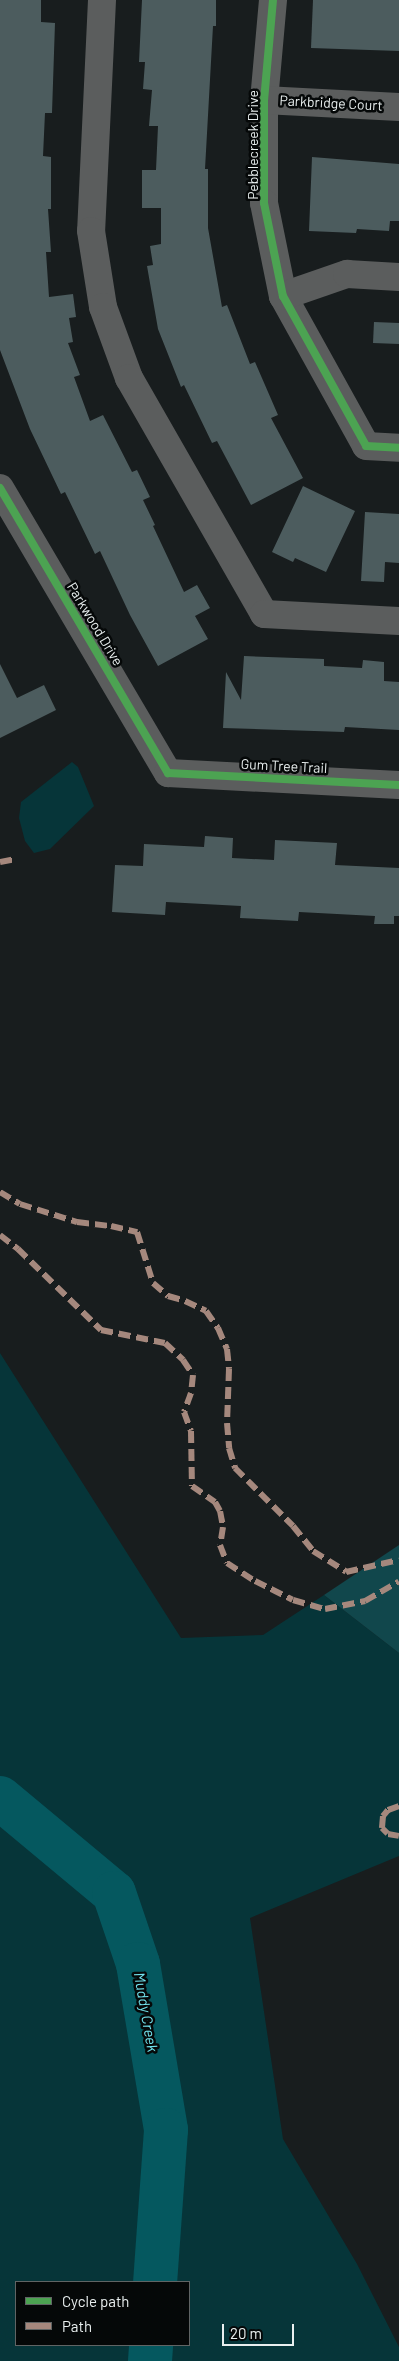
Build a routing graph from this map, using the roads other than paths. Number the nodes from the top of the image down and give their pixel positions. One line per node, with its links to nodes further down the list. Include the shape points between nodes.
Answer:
1 (102, 0): 9 (street, via 91,231 103,308 129,378 264,614)
2 (273, 0): 3 (street, Pebblecreek Drive)
3 (264, 100): 4 (street, Parkbridge Court); 6 (street, Pebblecreek Drive, via 264,203)
4 (399, 106)
5 (399, 277): 6 (street, via 346,274)
6 (283, 296): 7 (street, Pebblecreek Drive, via 366,446)
7 (399, 448)
8 (0, 488): 10 (street, Parkwood Drive)
9 (399, 621)
10 (168, 773): 11 (street, Gum Tree Trail)
11 (399, 785)

